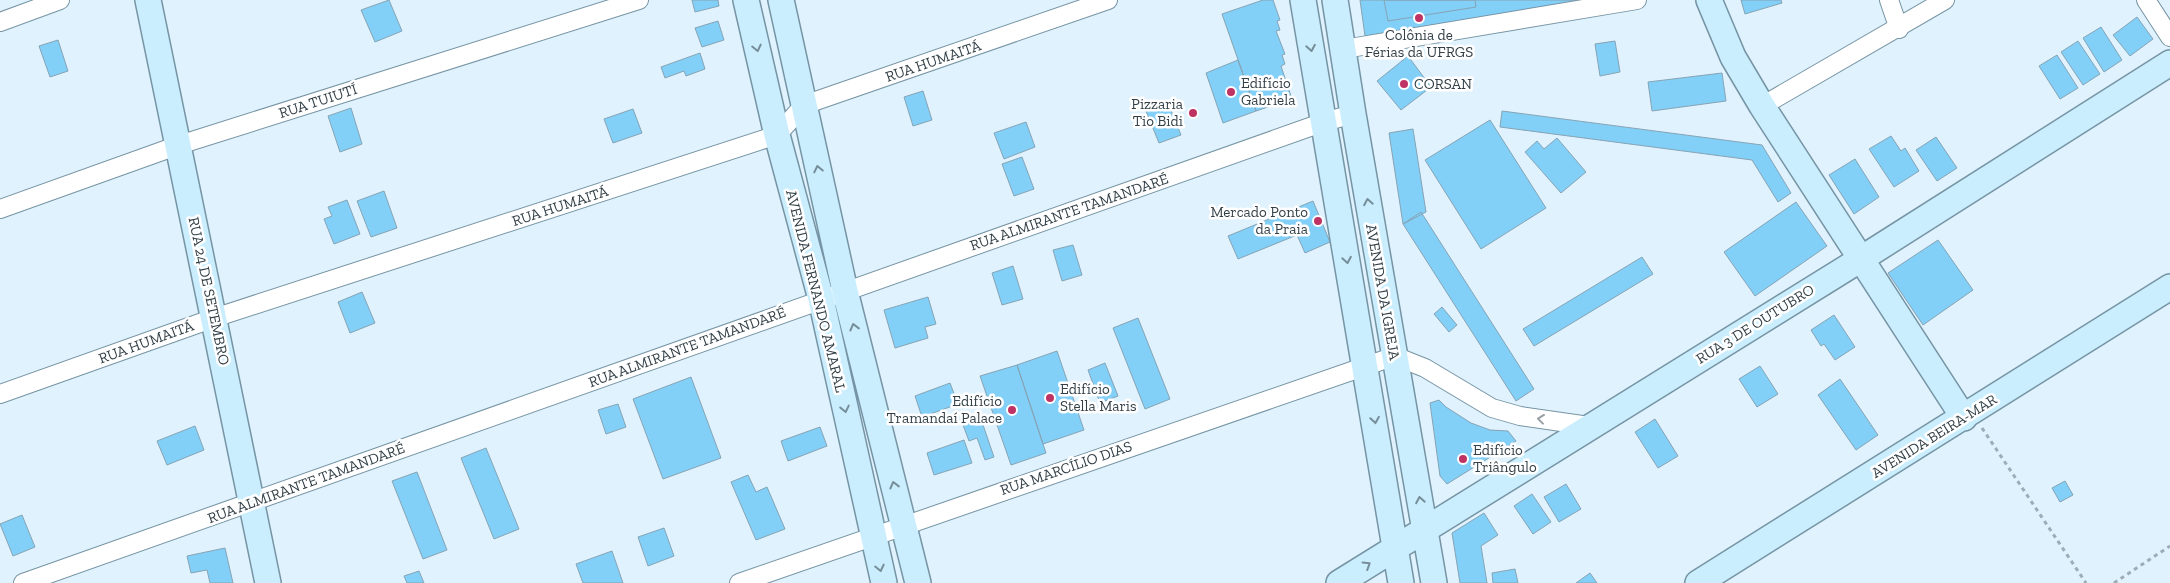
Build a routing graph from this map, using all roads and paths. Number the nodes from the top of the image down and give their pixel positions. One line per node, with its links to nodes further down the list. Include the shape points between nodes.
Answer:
1 (60, 0): 14 (street)
2 (148, 0): 24 (street, RUA 24 DE SETEMBRO)
3 (639, 0): 24 (street, RUA TUIUTÍ)
4 (746, 0): 23 (street, AVENIDA FERNANDO AMARAL, one-way to 23)
5 (780, 0): 19 (street, AVENIDA FERNANDO AMARAL)
6 (1108, 0): 19 (street, RUA HUMAITÁ)
7 (1303, 0): 22 (street, AVENIDA DA IGREJA, one-way to 22)
8 (1335, 0): 17 (street, AVENIDA DA IGREJA)
9 (1637, 0): 17 (street)
10 (1709, 0): 20 (street, via 1733,57)
11 (1889, 0): 15 (street)
12 (1946, 0): 15 (street)
13 (2146, 0): 16 (street)
14 (0, 22)
15 (1899, 29): 20 (street)
16 (2170, 37)
17 (1344, 48): 21 (street, AVENIDA DA IGREJA)
18 (2170, 64): 26 (street, RUA 3 DE OUTUBRO)
19 (804, 105): 23 (street, RUA HUMAITÁ); 28 (street, AVENIDA FERNANDO AMARAL, one-way to 19)
20 (1762, 106): 26 (street)
21 (1353, 114): 22 (street, RUA ALMIRANTE TAMANDARÉ); 31 (street, AVENIDA DA IGREJA, one-way to 21)
22 (1324, 122): 28 (street, RUA ALMIRANTE TAMANDARÉ); 32 (street, AVENIDA DA IGREJA, one-way to 32)
23 (777, 135): 29 (street, AVENIDA FERNANDO AMARAL); 30 (street, RUA HUMAITÁ)
24 (179, 145): 25 (street, RUA TUIUTÍ); 30 (street, RUA 24 DE SETEMBRO)
25 (0, 209)
26 (1861, 259): 34 (street); 35 (street, RUA 3 DE OUTUBRO)
27 (2170, 287): 34 (street, AVENIDA BEIRA-MAR)
28 (845, 291): 29 (street, RUA ALMIRANTE TAMANDARÉ); 37 (street, AVENIDA FERNANDO AMARAL, one-way to 28)
29 (821, 299): 36 (street, RUA ALMIRANTE TAMANDARÉ); 39 (street, AVENIDA FERNANDO AMARAL, one-way to 39)
30 (214, 318): 33 (street, RUA HUMAITÁ); 36 (street, RUA 24 DE SETEMBRO)
31 (1395, 356): 32 (street, RUA MARCÍLIO DIAS); 35 (street, one-way to 31, via 1520,416 1492,408 1425,368); 38 (street, AVENIDA DA IGREJA, one-way to 31)
32 (1365, 364): 37 (street, RUA MARCÍLIO DIAS); 41 (street, AVENIDA DA IGREJA, one-way to 41)
33 (0, 394)
34 (1968, 415): 50 (street, AVENIDA BEIRA-MAR); 51 (path)
35 (1589, 426): 38 (street, RUA 3 DE OUTUBRO)
36 (253, 502): 42 (street, RUA ALMIRANTE TAMANDARÉ); 43 (street, RUA 24 DE SETEMBRO)
37 (904, 524): 39 (street, RUA MARCÍLIO DIAS); 46 (street, AVENIDA FERNANDO AMARAL)
38 (1425, 530): 41 (street, RUA 3 DE OUTUBRO); 49 (street, AVENIDA DA IGREJA)
39 (873, 535): 44 (street, RUA MARCÍLIO DIAS); 45 (street, AVENIDA FERNANDO AMARAL, one-way to 45)
40 (2170, 546): 52 (path)
41 (1396, 547): 47 (street, RUA 3 DE OUTUBRO, one-way to 41); 48 (street, AVENIDA DA IGREJA)
42 (23, 583)
43 (268, 583)
44 (739, 583)
45 (884, 583)
46 (918, 583)
47 (1339, 583)
48 (1401, 583)
49 (1434, 583)
50 (1698, 583)
51 (2086, 583)
52 (2114, 583)

